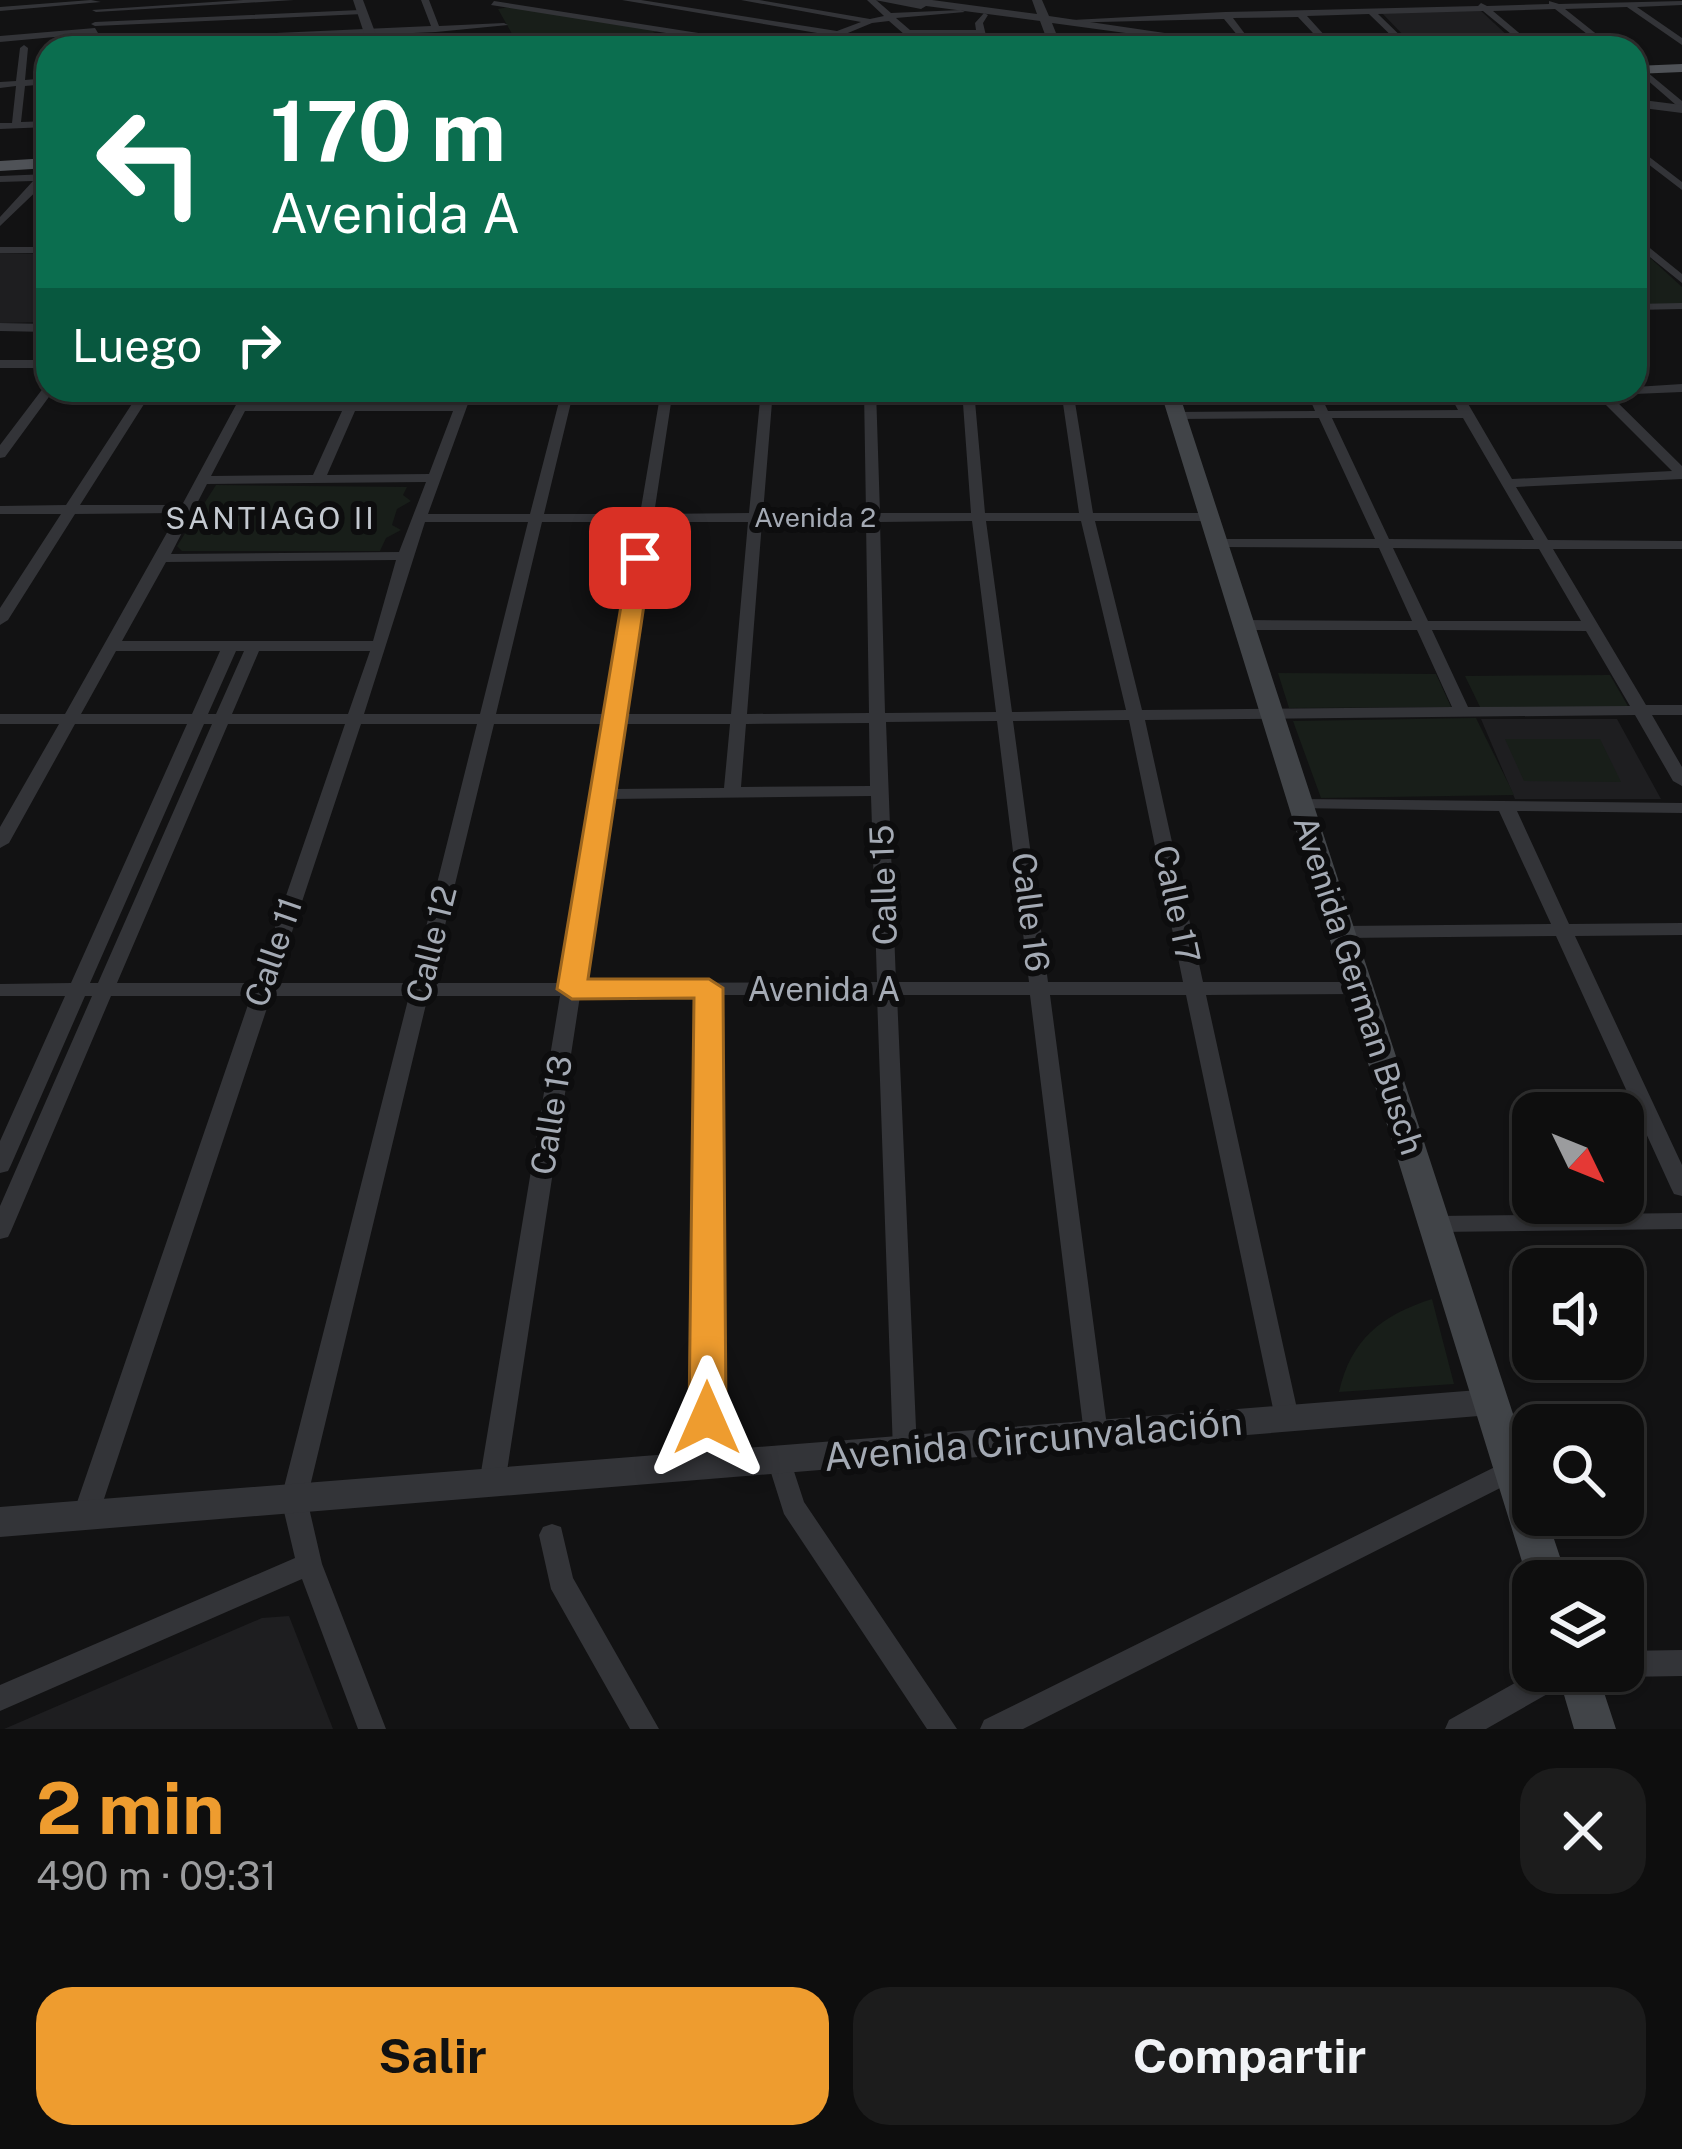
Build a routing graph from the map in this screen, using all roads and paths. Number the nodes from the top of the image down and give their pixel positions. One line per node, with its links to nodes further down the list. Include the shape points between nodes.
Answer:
1 (290, 0): 15 (street)
2 (424, 0): 44 (street)
3 (626, 0): 27 (street)
4 (701, 0): 27 (street)
5 (745, 0): 39 (street)
6 (875, 0): 24 (street); 37 (street)
7 (908, 0): 24 (street)
8 (1037, 0): 40 (street)
9 (1050, 0): 40 (street)
10 (1180, 0): 35 (street)
11 (1254, 0): 31 (street)
12 (1328, 0): 29 (street)
13 (1401, 0): 28 (street)
14 (1475, 0): 26 (street)
15 (225, 2): 19 (street); 38 (street)
16 (493, 2): 41 (street); 42 (street)
17 (1626, 2): 20 (street); 21 (street); 72 (street)
18 (32, 3): 22 (street); 25 (street); 70 (street)
19 (162, 3): 22 (street)
20 (1552, 3): 26 (street); 69 (street)
21 (1682, 3)
22 (97, 4): 43 (street)
23 (359, 6): 38 (street); 45 (street)
24 (967, 7): 34 (street); 37 (street); 40 (street)
25 (0, 8)
26 (1484, 8): 28 (street); 68 (street)
27 (680, 9): 42 (street); 49 (street)
28 (1411, 10): 30 (street)
29 (1339, 11): 30 (street); 32 (street)
30 (1370, 11): 67 (street)
31 (1266, 13): 32 (street); 33 (street)
32 (1299, 13): 66 (street)
33 (1225, 14): 35 (street); 65 (street)
34 (984, 15): 40 (street); 46 (street)
35 (1191, 15): 36 (street)
36 (1149, 16): 40 (street); 64 (street)
37 (890, 17): 39 (street); 48 (street)
38 (227, 18): 43 (street); 53 (street)
39 (870, 21): 49 (street)
40 (1051, 22): 61 (street); 62 (street); 63 (street)
41 (504, 25): 44 (street); 57 (street)
42 (639, 25): 58 (street)
43 (95, 28): 50 (street); 52 (street)
44 (436, 29): 45 (street)
45 (370, 30): 47 (street); 56 (street)
46 (981, 32): 48 (street); 60 (street)
47 (302, 33): 54 (street); 55 (street)
48 (908, 33): 59 (street)
49 (838, 34)
50 (36, 36)
51 (36, 36): 70 (street)
52 (95, 36)
53 (231, 36)
54 (279, 36)
55 (303, 36)
56 (372, 36)
57 (510, 36)
58 (702, 36)
59 (911, 36)
60 (982, 36)
61 (1054, 36)
62 (1061, 36)
63 (1130, 36)
64 (1152, 36)
65 (1242, 36)
66 (1321, 36)
67 (1396, 36)
68 (1518, 36)
69 (1595, 36)
70 (29, 37): 71 (street)
71 (0, 39)
72 (1682, 41)
73 (36, 48): 74 (street)
74 (24, 49): 75 (street); 80 (street)
75 (0, 50)
76 (1682, 65): 77 (main road)
77 (1647, 67)
78 (1647, 77): 83 (street)
79 (36, 82): 80 (street)
80 (22, 83): 81 (street); 85 (street)
81 (0, 85)
82 (1647, 102): 83 (street)
83 (1680, 107)
84 (36, 124): 85 (street)
85 (16, 125): 86 (street)
86 (0, 126)
87 (1647, 159): 91 (street)
88 (0, 163): 92 (main road)
89 (1682, 163): 91 (street)
90 (1647, 165): 91 (street)
91 (1654, 165): 96 (street)
92 (36, 168)
93 (36, 171): 94 (street)
94 (0, 179)
95 (36, 182): 97 (street)
96 (1682, 187)
97 (0, 223)
98 (0, 250): 99 (street)
99 (36, 250)
100 (1647, 250): 102 (street)
101 (1682, 265): 102 (street)
102 (1665, 266): 103 (street)
103 (1682, 280)
104 (1682, 306): 105 (street)
105 (1647, 307)
106 (0, 327): 107 (street)
107 (36, 328)
108 (0, 364): 109 (street)
109 (36, 364)
110 (1682, 388): 111 (street)
111 (1647, 389)
112 (39, 402): 132 (street)
113 (139, 402): 139 (street)
114 (244, 402): 130 (street)
115 (353, 402): 129 (street)
116 (416, 402): 129 (street)
117 (463, 402): 134 (street, Calle 11)
118 (565, 402): 141 (street, Calle 12)
119 (665, 402): 146 (street, Calle 13)
120 (766, 402): 147 (street)
121 (871, 402): 142 (street, Calle 15)
122 (969, 402): 143 (street, Calle 16)
123 (1069, 402): 144 (street, Calle 17)
124 (1318, 402): 131 (street)
125 (1449, 402): 131 (street)
126 (1460, 402): 137 (street)
127 (1609, 402): 133 (street)
128 (1173, 403): 131 (street); 148 (main road, Avenida German Busch)
129 (351, 406): 130 (street); 135 (street)
130 (241, 407): 136 (street)
131 (1323, 414): 149 (street)
132 (0, 454)
133 (1682, 474): 137 (street)
134 (435, 478): 135 (street); 145 (street, Calle 11)
135 (318, 479): 136 (street)
136 (200, 480): 140 (street)
137 (1506, 483): 150 (street)
138 (0, 514): 139 (street)
139 (68, 514): 140 (street); 154 (street)
140 (183, 514): 153 (street)
141 (537, 514): 145 (street, Avenida 2); 146 (street, Avenida 2); 171 (street, Calle 12)
142 (874, 514): 143 (street, Avenida 2); 147 (street, Avenida 2); 172 (street, Calle 15)
143 (979, 514): 144 (street, Avenida 2); 166 (street, Calle 16)
144 (1086, 514): 148 (street, Avenida 2); 167 (street, Calle 17)
145 (422, 515): 152 (street, Calle 11)
146 (647, 515): 147 (street, Avenida 2); 175 (street, Calle 13)
147 (756, 515): 176 (street)
148 (1212, 523): 149 (street, Avenida 2); 155 (main road, Avenida German Busch)
149 (1384, 542): 150 (street, Avenida 2); 156 (street)
150 (1539, 542): 151 (street, Avenida 2); 157 (street)
151 (1682, 544)
152 (405, 556): 153 (street); 161 (street, Calle 11)
153 (161, 558): 158 (street)
154 (0, 620)
155 (1244, 625): 156 (street); 165 (main road, Avenida German Busch)
156 (1420, 626): 157 (street); 164 (street)
157 (1589, 626): 162 (street)
158 (109, 646): 159 (street); 174 (street)
159 (230, 646): 160 (street); 168 (street)
160 (253, 646): 161 (street); 169 (street)
161 (380, 646): 170 (street, Calle 11)
162 (1640, 710): 163 (street); 164 (street); 177 (street)
163 (1682, 710)
164 (1463, 712): 165 (street)
165 (1273, 715): 167 (street); 181 (main road, Avenida German Busch)
166 (1007, 717): 167 (street); 172 (street); 196 (street, Calle 16)
167 (1136, 717): 193 (street, Calle 17)
168 (201, 718): 169 (street); 174 (street); 197 (street)
169 (223, 718): 170 (street); 190 (street)
170 (352, 718): 171 (street); 198 (street, Calle 11)
171 (486, 718): 175 (street); 195 (street, Calle 12)
172 (880, 718): 176 (street); 179 (street, Calle 15)
173 (0, 719): 174 (street)
174 (68, 719): 184 (street)
175 (616, 719): 176 (street); 180 (street, Calle 13)
176 (738, 719): 178 (street)
177 (1682, 781)
178 (732, 790): 179 (street); 180 (street)
179 (879, 791): 192 (street, Calle 15)
180 (604, 794): 191 (street, Calle 13)
181 (1301, 804): 182 (street); 187 (main road, Avenida German Busch)
182 (1505, 805): 183 (street); 185 (street)
183 (1682, 808)
184 (0, 843)
185 (1565, 929): 186 (street); 187 (street); 200 (street)
186 (1682, 929)
187 (1342, 932): 189 (main road, Avenida German Busch)
188 (709, 988): 191 (street, Avenida A); 192 (street, Avenida A); 209 (street)
189 (1359, 988): 193 (street, Avenida A); 202 (main road, Avenida German Busch)
190 (106, 989): 197 (street, Avenida A); 198 (street, Avenida A); 203 (street)
191 (572, 989): 195 (street, Avenida A); 211 (street, Calle 13)
192 (887, 989): 196 (street, Avenida A); 207 (street, Calle 15)
193 (1196, 989): 196 (street, Avenida A); 205 (street, Calle 17)
194 (0, 990): 197 (street, Avenida A)
195 (419, 990): 198 (street, Avenida A); 212 (street, Calle 12)
196 (1041, 990): 206 (street, Calle 16)
197 (78, 991): 199 (street)
198 (260, 991): 213 (street, Calle 11)
199 (0, 1165)
200 (1682, 1188)
201 (1682, 1221): 202 (street)
202 (1435, 1224): 204 (main road, Avenida German Busch)
203 (0, 1232)
204 (1491, 1402): 205 (street, Avenida Circunvalación); 210 (main road, Avenida German Busch)
205 (1287, 1418): 206 (street, Avenida Circunvalación)
206 (1096, 1434): 207 (street, Avenida Circunvalación)
207 (904, 1451): 208 (street, Avenida Circunvalación)
208 (779, 1460): 209 (street, Avenida Circunvalación); 225 (street, via 793,1506)
209 (707, 1466): 211 (street, Avenida Circunvalación)
210 (1511, 1470): 216 (main road, Avenida German Busch); 226 (street)
211 (492, 1484): 212 (street, Avenida Circunvalación)
212 (294, 1499): 213 (street, Avenida Circunvalación); 217 (street)
213 (85, 1517): 214 (street, Avenida Circunvalación)
214 (0, 1522)
215 (552, 1535): 224 (street, via 560,1581)
216 (1540, 1560)
217 (309, 1564): 222 (street); 223 (street)
218 (1682, 1663): 219 (street)
219 (1644, 1664)
220 (1525, 1692): 227 (street)
221 (1584, 1692): 228 (main road)
222 (0, 1698)
223 (372, 1729)
224 (645, 1729)
225 (943, 1729)
226 (994, 1729)
227 (1459, 1729)
228 (1595, 1729)

